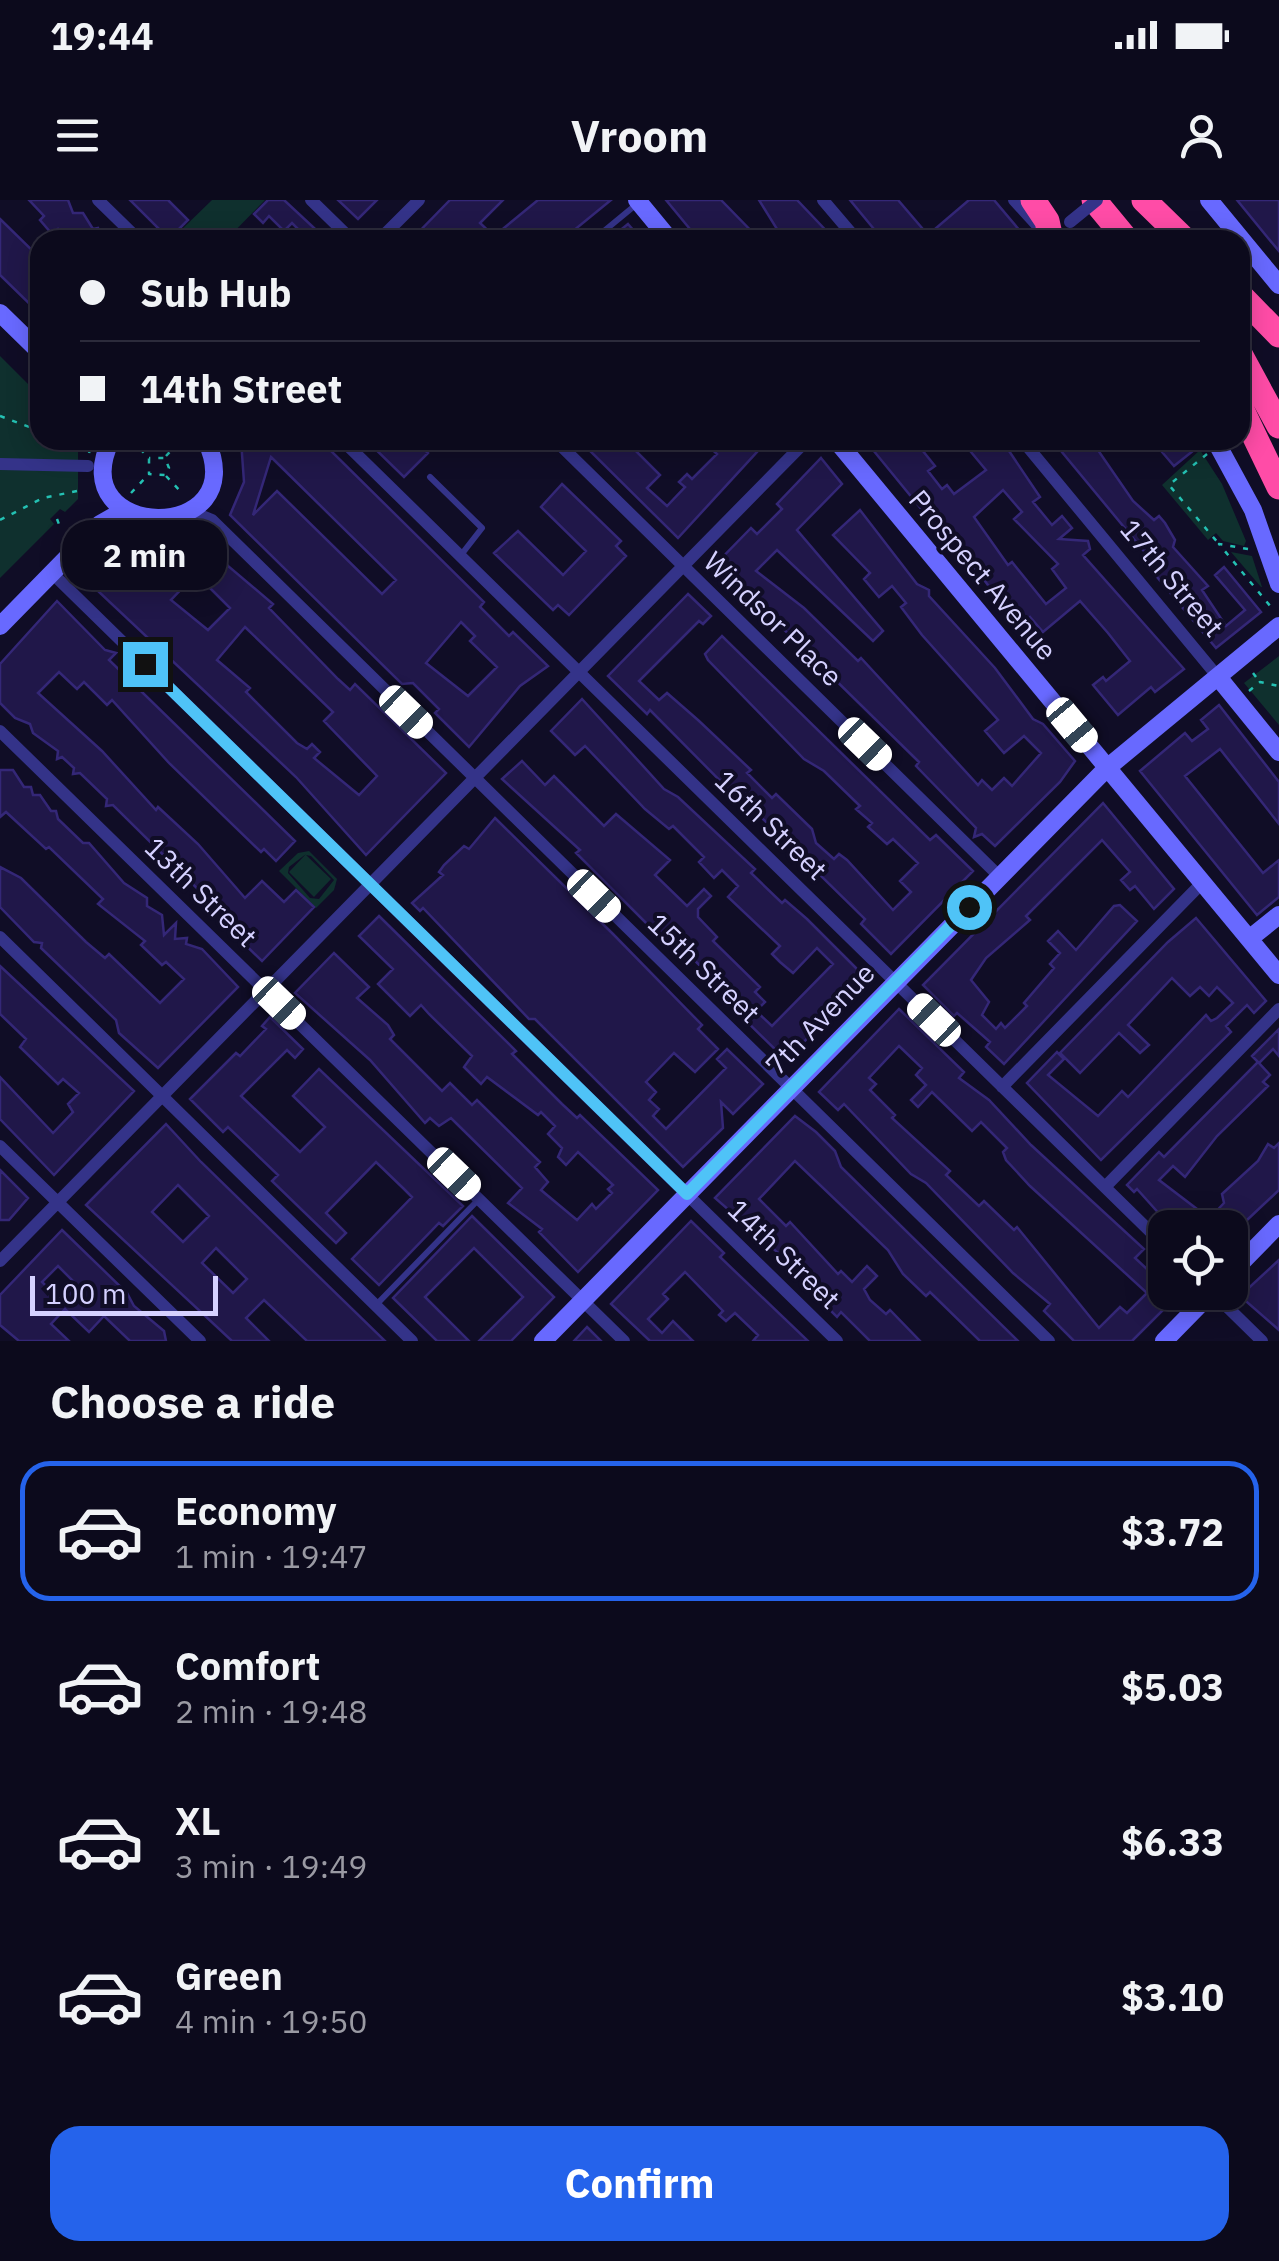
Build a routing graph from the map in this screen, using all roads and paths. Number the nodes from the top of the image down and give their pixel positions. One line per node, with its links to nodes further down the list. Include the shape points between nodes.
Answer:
1 (98, 200): 12 (street)
2 (310, 200): 13 (street)
3 (419, 200): 14 (street)
4 (824, 200): 17 (street)
5 (1014, 200): 18 (street)
6 (1033, 200): 19 (highway)
7 (1095, 200): 20 (street, bridge); 21 (highway)
8 (1130, 200): 22 (highway)
9 (1144, 200): 23 (highway)
10 (1209, 200): 24 (street)
11 (638, 201): 15 (lane); 16 (street)
12 (128, 230)
13 (342, 230)
14 (390, 230)
15 (605, 230)
16 (662, 230)
17 (848, 230)
18 (1050, 230)
19 (1053, 230)
20 (1062, 230)
21 (1119, 230)
22 (1153, 230)
23 (1175, 230)
24 (1234, 230)
25 (1250, 250): 26 (street)
26 (1279, 285)
27 (1250, 306): 29 (highway)
28 (0, 312): 30 (street)
29 (1279, 335)
30 (30, 342)
31 (1250, 372): 33 (highway)
32 (0, 416): 34 (path)
33 (1279, 426)
34 (30, 427)
35 (1250, 427): 54 (highway)
36 (105, 450): 50 (street)
37 (141, 450): 47 (path)
38 (173, 450): 48 (path)
39 (210, 450): 58 (street, via 211,482)
40 (352, 450): 64 (street, 16th Street)
41 (566, 450): 65 (street, Windsor Place)
42 (797, 450): 65 (street)
43 (844, 450): 79 (street, Prospect Avenue)
44 (1030, 450): 73 (street, 17th Street)
45 (1208, 450): 62 (path, via 1169,484)
46 (1212, 450): 67 (street, via 1237,476)
47 (149, 458): 48 (path); 51 (path)
48 (165, 458): 52 (path)
49 (0, 464): 50 (street)
50 (96, 466): 57 (street, via 110,492)
51 (149, 474): 52 (path); 57 (path)
52 (165, 474): 56 (path)
53 (430, 476): 64 (lane, via 482,528)
54 (1279, 486)
55 (82, 490): 60 (path, via 43,498)
56 (182, 493)
57 (128, 501): 58 (street, via 161,521); 66 (street)
58 (190, 511): 80 (street, 15th Street, via 212,520)
59 (57, 519): 61 (path)
60 (0, 520)
61 (60, 527)
62 (1219, 544): 63 (path); 68 (path)
63 (1255, 550)
64 (460, 556): 71 (street, 16th Street)
65 (682, 565): 71 (street); 81 (street, Windsor Place)
66 (52, 573): 69 (street); 82 (street, 14th Street)
67 (1278, 576)
68 (1271, 607)
69 (0, 626)
70 (1279, 626): 73 (street, 7th Avenue)
71 (578, 671): 80 (street); 88 (street, 16th Street)
72 (1253, 673): 74 (path)
73 (1218, 677): 78 (street, 17th Street); 79 (street, 7th Avenue)
74 (1260, 682): 75 (path); 76 (path)
75 (1279, 686)
76 (1248, 691)
77 (0, 731): 89 (street, 13th Street)
78 (1279, 752)
79 (1108, 768): 81 (street, 7th Avenue); 83 (street, Prospect Avenue)
80 (474, 777): 82 (street); 92 (street, 15th Street)
81 (999, 876): 88 (street, 7th Avenue)
82 (370, 883): 89 (street); 96 (street, 14th Street)
83 (1202, 883): 86 (street, Prospect Avenue); 91 (street)
84 (1279, 915): 86 (street)
85 (0, 937): 93 (street)
86 (1249, 940): 87 (street, Prospect Avenue)
87 (1279, 975)
88 (895, 982): 91 (street, 16th Street); 92 (street, 7th Avenue)
89 (266, 990): 93 (street); 97 (street, 13th Street)
90 (1279, 1009): 95 (street)
91 (1002, 1087): 95 (street, 16th Street)
92 (791, 1088): 96 (street, 7th Avenue); 112 (street, 15th Street)
93 (162, 1096): 98 (street); 104 (street)
94 (0, 1146): 98 (street)
95 (1105, 1187): 100 (street, 16th Street)
96 (687, 1194): 103 (street, 7th Avenue); 111 (street, 14th Street)
97 (480, 1199): 103 (street, 13th Street); 104 (lane)
98 (58, 1202): 102 (street); 107 (street)
99 (1279, 1224): 101 (street)
100 (1148, 1229)
101 (1248, 1256)
102 (0, 1262)
103 (583, 1300): 109 (street, 7th Avenue); 110 (street, 13th Street)
104 (376, 1306): 108 (street)
105 (1194, 1310): 113 (street)
106 (1230, 1310): 114 (street)
107 (200, 1341)
108 (412, 1341)
109 (543, 1341)
110 (624, 1341)
111 (837, 1341)
112 (1049, 1341)
113 (1164, 1341)
114 (1262, 1341)

